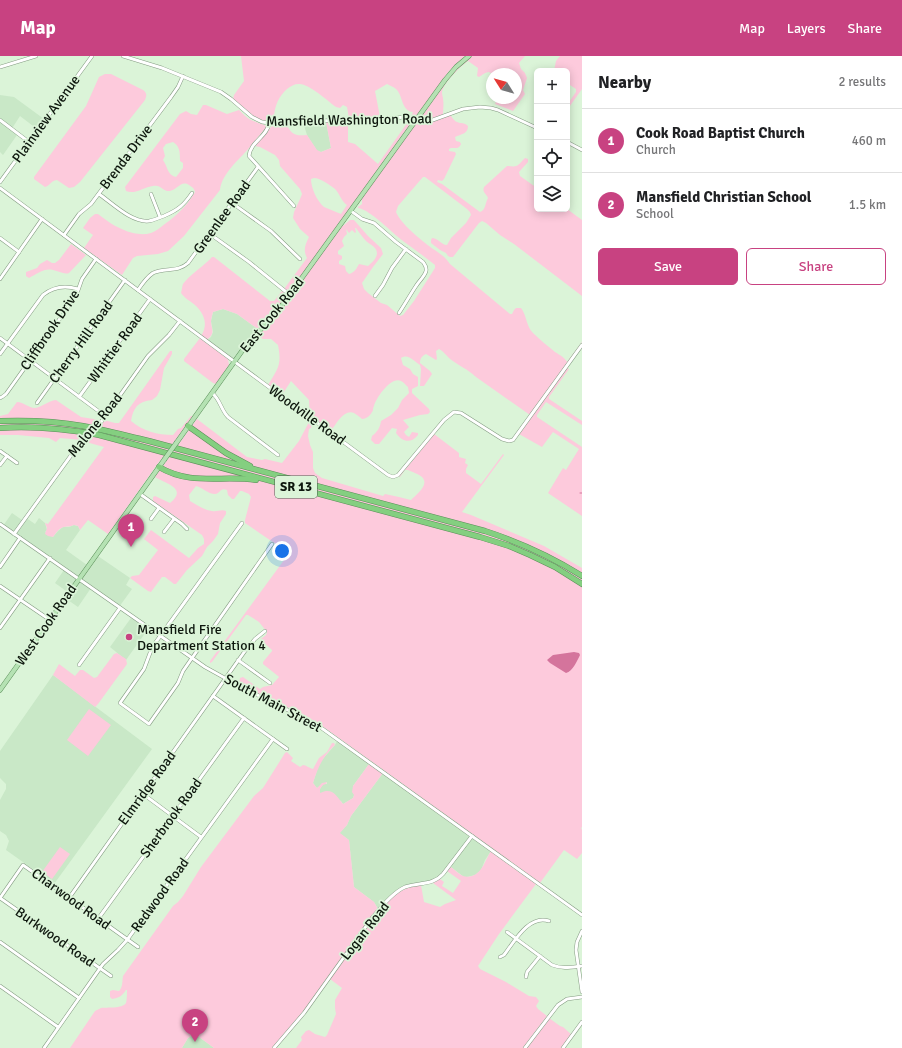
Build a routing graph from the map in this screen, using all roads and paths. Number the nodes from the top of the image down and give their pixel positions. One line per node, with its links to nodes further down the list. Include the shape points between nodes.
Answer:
1 (36, 56): 5 (street)
2 (92, 56): 11 (street, Plainview Avenue)
3 (125, 56): 6 (street, Mansfield Washington Road)
4 (469, 56): 7 (main road, East Cook Road, via 449,75)
5 (0, 67)
6 (183, 76): 9 (street, Mansfield Washington Road, via 221,92 254,119); 18 (street, Brenda Drive, via 171,97)
7 (418, 119): 9 (street, Mansfield Washington Road, via 406,117); 10 (street, Mansfield Washington Road, via 430,120 463,109 484,107); 22 (main road, East Cook Road)
8 (0, 120): 11 (street)
9 (270, 123): 14 (street, Greenlee Road, via 249,154)
10 (534, 127)
11 (29, 142): 15 (street, Plainview Avenue)
12 (570, 144): 13 (street)
13 (582, 150)
14 (258, 166): 20 (street, Greenlee Road); 21 (street)
15 (0, 182)
16 (0, 188): 24 (street, Woodville Road)
17 (192, 193): 23 (street, via 185,204)
18 (98, 194): 23 (street, via 136,220); 26 (street, Brenda Drive, via 77,216)
19 (151, 194): 23 (street)
20 (232, 203): 25 (street, Greenlee Road); 31 (street, via 271,231)
21 (294, 206)
22 (351, 211): 28 (street, via 362,219 374,223); 36 (main road, East Cook Road)
23 (160, 218)
24 (42, 219): 26 (street, Woodville Road); 29 (street)
25 (210, 234): 35 (street, Greenlee Road, via 188,263 179,269 152,274); 36 (street)
26 (64, 235): 30 (street, Woodville Road)
27 (0, 238): 29 (street)
28 (406, 249): 37 (street); 39 (street, via 423,262 426,269)
29 (19, 252): 32 (street)
30 (96, 259): 33 (street, Woodville Road); 34 (street, Cliffbrook Drive)
31 (300, 259)
32 (0, 279)
33 (125, 280): 35 (street, Woodville Road); 47 (street, Cherry Hill Road)
34 (78, 289): 42 (street, via 65,286 46,292); 45 (street, Cliffbrook Drive, via 76,296)
35 (138, 290): 38 (street, Woodville Road)
36 (290, 295): 46 (main road, East Cook Road)
37 (375, 296)
38 (150, 299): 40 (street, Woodville Road); 50 (street, Whittier Road)
39 (399, 313)
40 (180, 321): 46 (street, Woodville Road); 52 (street, Malone Road, via 148,356)
41 (0, 338): 42 (street)
42 (7, 344): 44 (street); 45 (street)
43 (582, 345): 46 (street, Woodville Road, via 512,440 502,439 461,413 454,412 444,420 395,477 388,475)
44 (0, 354)
45 (30, 361): 47 (street); 49 (street, Cliffbrook Drive, via 6,394)
46 (234, 362): 48 (main road, East Cook Road)
47 (54, 379): 50 (street); 51 (street, Cherry Hill Road)
48 (212, 393): 54 (main road, East Cook Road); 57 (street, via 228,417)
49 (0, 398)
50 (80, 398): 52 (street)
51 (37, 403)
52 (105, 416): 72 (street, Malone Road, bridge, via 69,457)
53 (0, 422): 62 (highway, SR 13, via 45,422 118,433)
54 (188, 426): 61 (main road, East Cook Road, bridge); 62 (highway, via 234,458)
55 (0, 428): 63 (highway, SR 13, via 44,428 88,433)
56 (0, 451): 58 (street)
57 (278, 455)
58 (7, 456): 59 (street); 60 (street)
59 (17, 463)
60 (0, 466)
61 (159, 467): 63 (highway, via 190,478 235,477); 64 (main road, East Cook Road)
62 (281, 477): 77 (highway, SR 13, via 496,535 545,555)
63 (307, 490): 79 (highway, SR 13, via 502,544 524,552)
64 (140, 494): 65 (street); 78 (main road, East Cook Road)
65 (159, 508): 66 (street); 67 (street)
66 (151, 519)
67 (174, 519): 70 (street); 71 (street)
68 (242, 523): 86 (street)
69 (0, 524): 72 (street, South Main Street)
70 (187, 530)
71 (164, 532)
72 (14, 534): 73 (street, South Main Street)
73 (20, 538): 75 (street, South Main Street); 76 (street)
74 (272, 544): 87 (street)
75 (50, 558): 78 (street, South Main Street); 81 (street)
76 (0, 567)
77 (582, 576)
78 (79, 579): 82 (street, South Main Street); 83 (main road, West Cook Road)
79 (582, 584)
80 (0, 586): 81 (street)
81 (20, 600): 83 (street); 84 (street)
82 (120, 608): 86 (street, South Main Street); 89 (street)
83 (50, 620): 92 (main road, West Cook Road)
84 (0, 628)
85 (265, 631): 88 (street, Elmridge Road)
86 (160, 636): 87 (street, South Main Street); 87 (street, via 144,669 120,703 149,724 176,687)
87 (192, 658): 90 (street, South Main Street)
88 (238, 660): 90 (street, Elmridge Road); 91 (street)
89 (79, 665)
90 (225, 678): 93 (street, Elmridge Road); 99 (street, South Main Street, via 316,724)
91 (270, 683)
92 (1, 687)
93 (213, 696): 94 (street); 97 (street, Elmridge Road)
94 (244, 718): 95 (street); 98 (street, Sherbrook Road)
95 (273, 739): 96 (street); 100 (street, Redwood Road)
96 (287, 749)
97 (143, 794): 98 (street); 102 (street, Elmridge Road)
98 (173, 816): 100 (street); 104 (street, Sherbrook Road)
99 (472, 836): 103 (street, South Main Street); 125 (street, Logan Road, via 438,879 403,888 381,907 304,1013)
100 (202, 838): 109 (street, Redwood Road)
101 (0, 898): 102 (street, Charwood Road, via 23,865); 115 (street, Burkwood Road)
102 (69, 898): 104 (street, Charwood Road)
103 (582, 915)
104 (98, 918): 109 (street, Charwood Road)
105 (549, 922): 108 (street, via 543,920 531,923)
106 (582, 931): 114 (street, via 576,946)
107 (507, 932): 108 (street)
108 (517, 939): 112 (street); 113 (street)
109 (127, 940): 111 (street, Charwood Road); 115 (street, Redwood Road)
110 (0, 942): 121 (street)
111 (138, 947)
112 (540, 956): 114 (street, via 556,967); 117 (street)
113 (500, 957)
114 (580, 966): 119 (street)
115 (100, 969): 116 (street, Burkwood Road); 121 (street, Redwood Road)
116 (110, 976)
117 (526, 977)
118 (0, 986): 123 (street)
119 (582, 992)
120 (582, 997): 126 (street, via 567,999 558,1005)
121 (79, 998): 123 (street, Redwood Road)
122 (582, 1022): 127 (street)
123 (58, 1027): 124 (street, Redwood Road)
124 (44, 1048)
125 (274, 1048)
126 (525, 1048)
127 (563, 1048)

